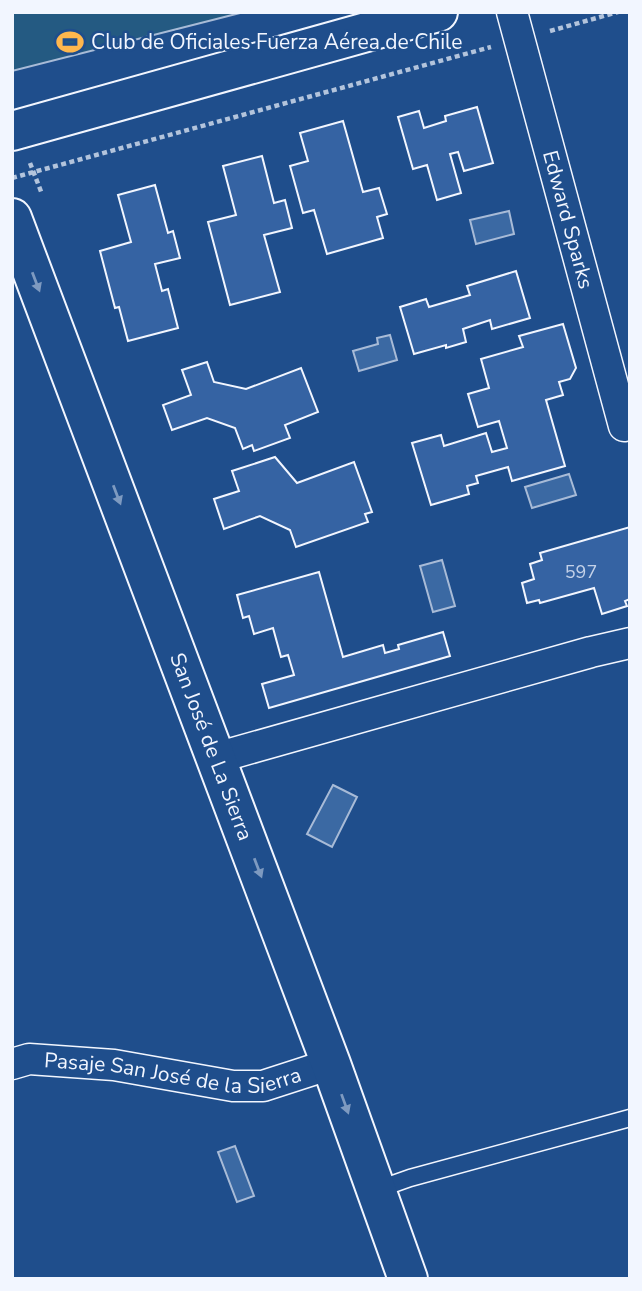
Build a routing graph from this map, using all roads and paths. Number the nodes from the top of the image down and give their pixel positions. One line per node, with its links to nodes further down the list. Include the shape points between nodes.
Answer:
1 (438, 12): 4 (street)
2 (618, 12): 3 (path)
3 (516, 26): 5 (path); 7 (street, Edward Sparks)
4 (12, 131)
5 (12, 178)
6 (12, 218): 9 (street, San José de La Sierra, one-way to 9)
7 (624, 426)
8 (630, 643): 9 (street)
9 (216, 758): 11 (street, San José de La Sierra, one-way to 11)
10 (12, 1064): 11 (street, Pasaje San José de la Sierra, via 29,1059 114,1065 233,1086 263,1086)
11 (331, 1064): 13 (street, San José de La Sierra, one-way to 13)
12 (630, 1118): 13 (lane)
13 (376, 1190): 14 (street, San José de La Sierra)
14 (408, 1279)

